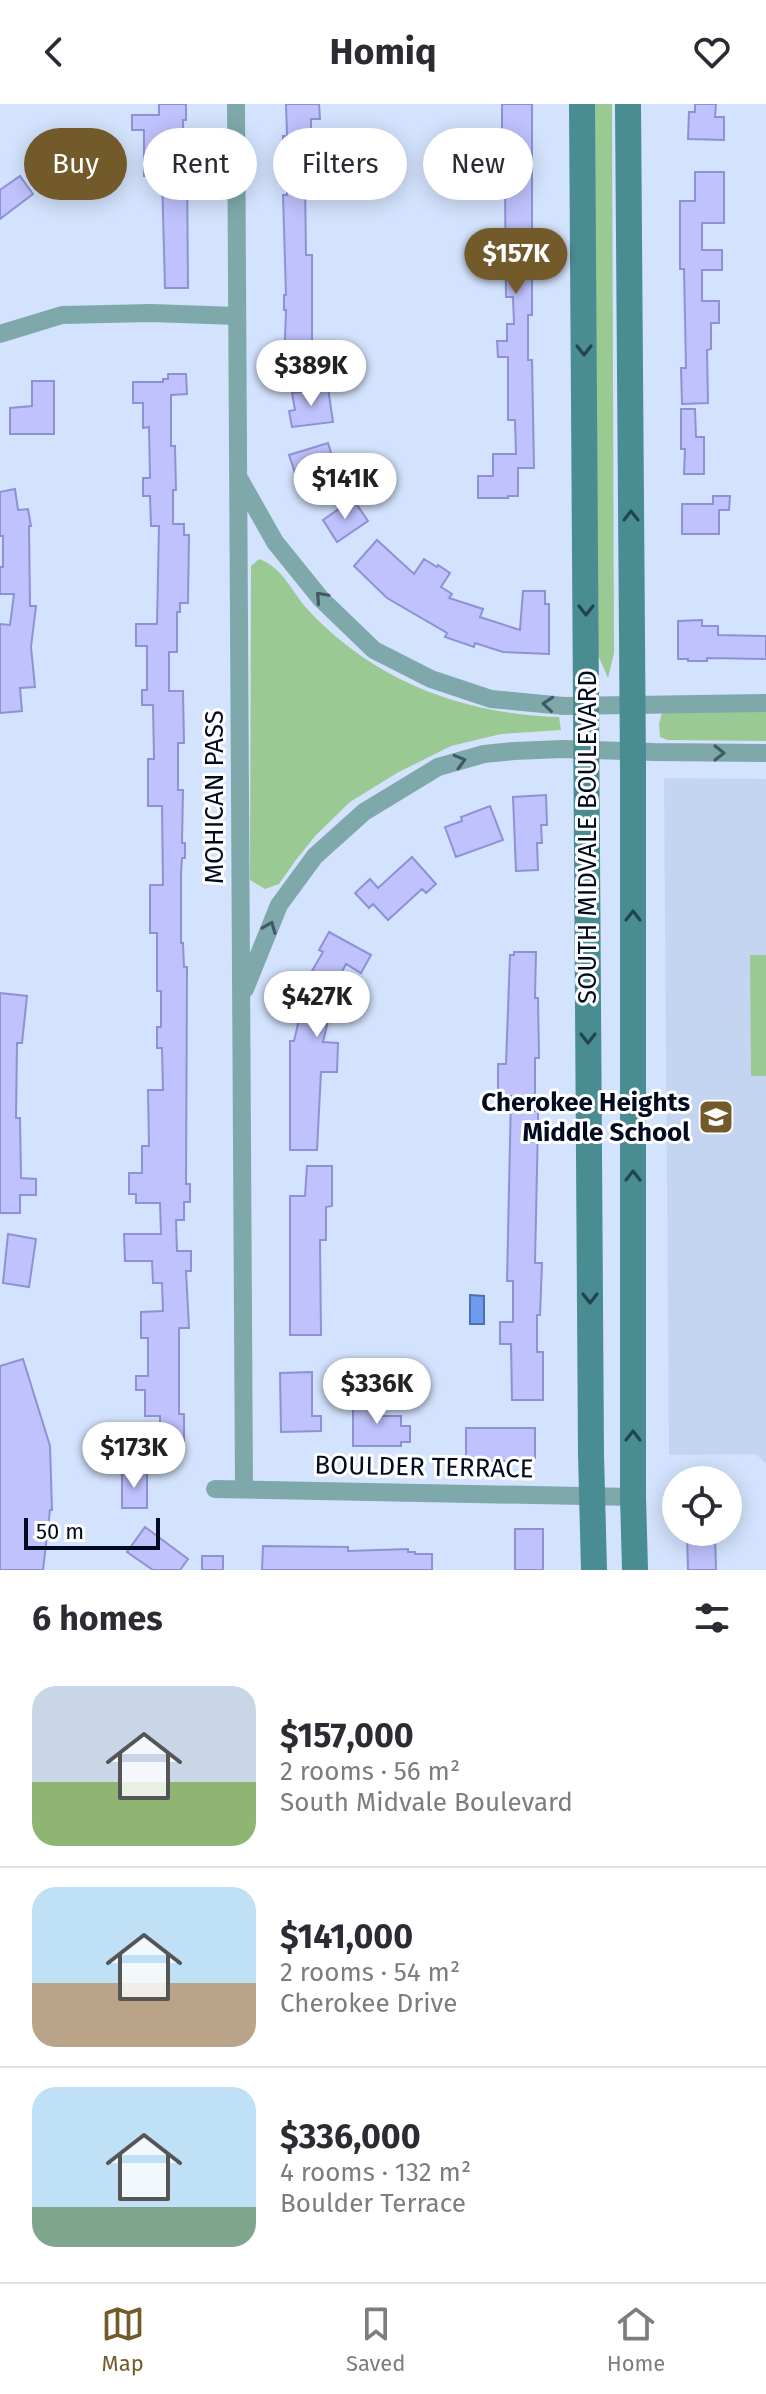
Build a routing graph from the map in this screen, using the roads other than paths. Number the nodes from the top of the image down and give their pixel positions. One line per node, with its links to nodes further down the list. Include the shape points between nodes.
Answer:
1 (236, 104): 4 (street, MOHICAN PASS)
2 (582, 104): 9 (main road, SOUTH MIDVALE BOULEVARD, one-way to 9)
3 (628, 104): 8 (main road, SOUTH MIDVALE BOULEVARD, one-way to 3)
4 (237, 316): 5 (street, via 62,315); 6 (street, MOHICAN PASS)
5 (0, 334)
6 (239, 478): 9 (street, one-way to 6, via 491,699 431,679 374,650 321,599 275,542); 13 (street, MOHICAN PASS)
7 (766, 703): 8 (street)
8 (632, 704): 9 (street); 11 (main road, SOUTH MIDVALE BOULEVARD)
9 (587, 706): 10 (main road, SOUTH MIDVALE BOULEVARD)
10 (587, 750): 11 (street); 13 (street, one-way to 10, via 279,905 315,856 364,812 438,767 469,758); 16 (main road, SOUTH MIDVALE BOULEVARD, one-way to 16)
11 (633, 752): 12 (street, one-way to 12); 17 (main road, SOUTH MIDVALE BOULEVARD, one-way to 11)
12 (766, 753)
13 (241, 999): 15 (street, MOHICAN PASS)
14 (215, 1489): 15 (street, BOULDER TERRACE)
15 (244, 1489): 16 (street, BOULDER TERRACE)
16 (592, 1496): 17 (street, BOULDER TERRACE); 18 (main road, SOUTH MIDVALE BOULEVARD)
17 (633, 1497): 19 (main road, SOUTH MIDVALE BOULEVARD)
18 (594, 1570)
19 (635, 1570)

